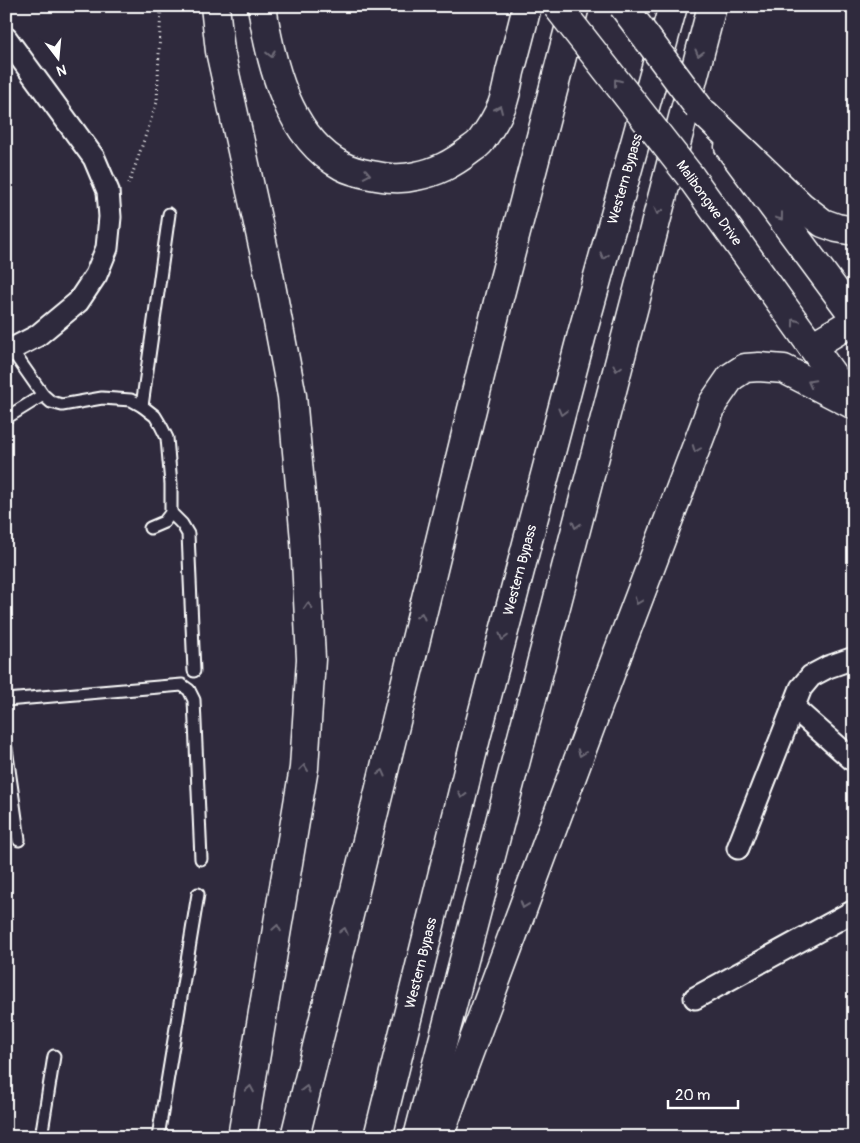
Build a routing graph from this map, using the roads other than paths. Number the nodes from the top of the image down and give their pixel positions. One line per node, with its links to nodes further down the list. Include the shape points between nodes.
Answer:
1 (215, 6): 38 (main road, one-way to 1, via 304,768 311,659 305,540 292,396 220,51)
2 (262, 6): 3 (main road, one-way to 3, via 277,79 304,131 336,163 357,172 386,178 432,173 456,161 479,143 502,104)
3 (527, 6)
4 (557, 6): 15 (main road, Malibongwe Drive, one-way to 4, bridge, via 690,176)
5 (575, 6): 39 (main road, one-way to 5, via 499,298)
6 (623, 6): 10 (main road, bridge)
7 (673, 6): 40 (main road, Western Bypass, one-way to 40, via 582,334 479,729)
8 (712, 6): 41 (main road, one-way to 41)
9 (6, 38): 16 (street, via 94,158 108,191 110,217 107,248 96,275 78,302 36,336)
10 (702, 111): 12 (main road, via 801,206 823,223); 13 (main road, one-way to 13)
11 (169, 214): 19 (lane)
12 (854, 231)
13 (854, 316)
14 (854, 321): 15 (main road)
15 (812, 346): 18 (main road, Malibongwe Drive)
16 (9, 351): 17 (lane)
17 (43, 395): 19 (lane, via 62,405 102,398 131,400); 20 (lane)
18 (854, 405): 42 (main road, one-way to 42, via 784,369 759,367 745,368 731,377 713,403)
19 (142, 406): 21 (lane, via 155,416 167,438)
20 (6, 418)
21 (171, 512): 22 (lane, via 164,522); 24 (lane, via 188,534)
22 (150, 528)
23 (854, 658): 26 (street, via 810,676)
24 (194, 671)
25 (6, 700): 31 (lane, via 182,685 189,690 194,700)
26 (793, 707): 28 (street); 30 (street)
27 (6, 748): 29 (lane)
28 (854, 761)
29 (19, 840)
30 (738, 848)
31 (201, 859)
32 (198, 894): 37 (lane)
33 (854, 911): 34 (street)
34 (695, 998)
35 (54, 1056): 36 (lane)
36 (41, 1137)
37 (158, 1137)
38 (242, 1137)
39 (295, 1137)
40 (378, 1137)
41 (418, 1137)
42 (439, 1137)

